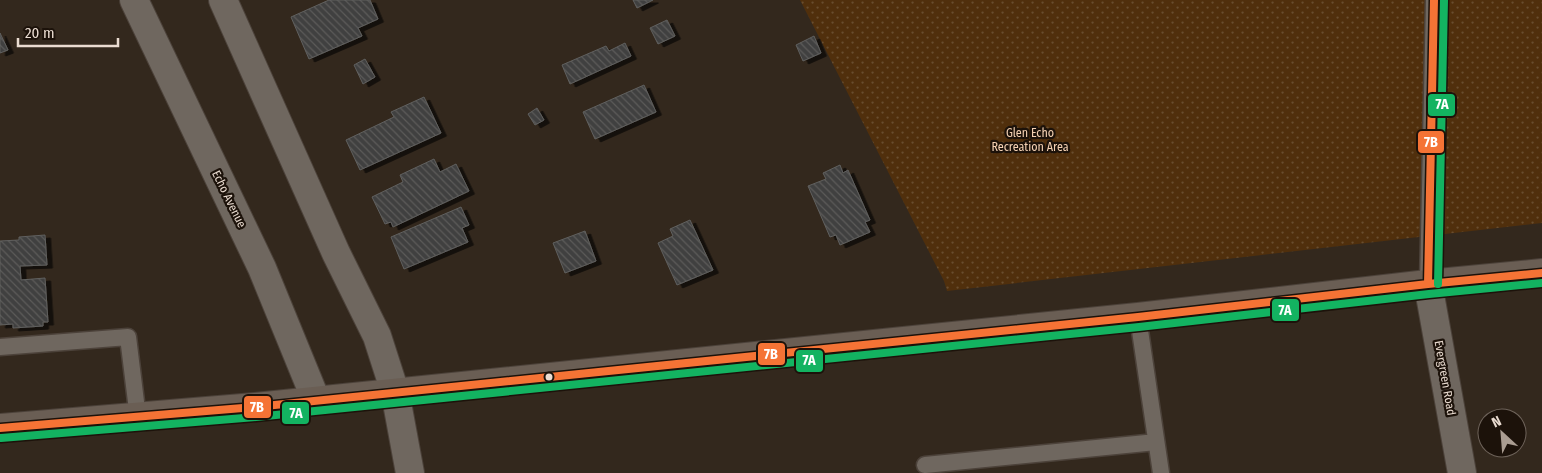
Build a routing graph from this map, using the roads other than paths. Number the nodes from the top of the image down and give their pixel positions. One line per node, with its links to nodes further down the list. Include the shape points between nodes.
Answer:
1 (134, 0): 9 (street, Echo Avenue, via 262,268)
2 (223, 0): 8 (street, via 336,253 377,336)
3 (1434, 0): 5 (lane)
4 (1542, 273): 5 (main road)
5 (1428, 284): 6 (main road); 16 (street, Evergreen Road)
6 (1138, 317): 8 (main road); 12 (lane)
7 (0, 347): 10 (lane, via 128,337)
8 (395, 392): 9 (main road); 14 (street)
9 (316, 400): 10 (main road)
10 (138, 418): 11 (main road)
11 (0, 428)
12 (1156, 442): 13 (lane); 15 (lane)
13 (925, 465)
14 (410, 473)
15 (1161, 473)
16 (1462, 473)

